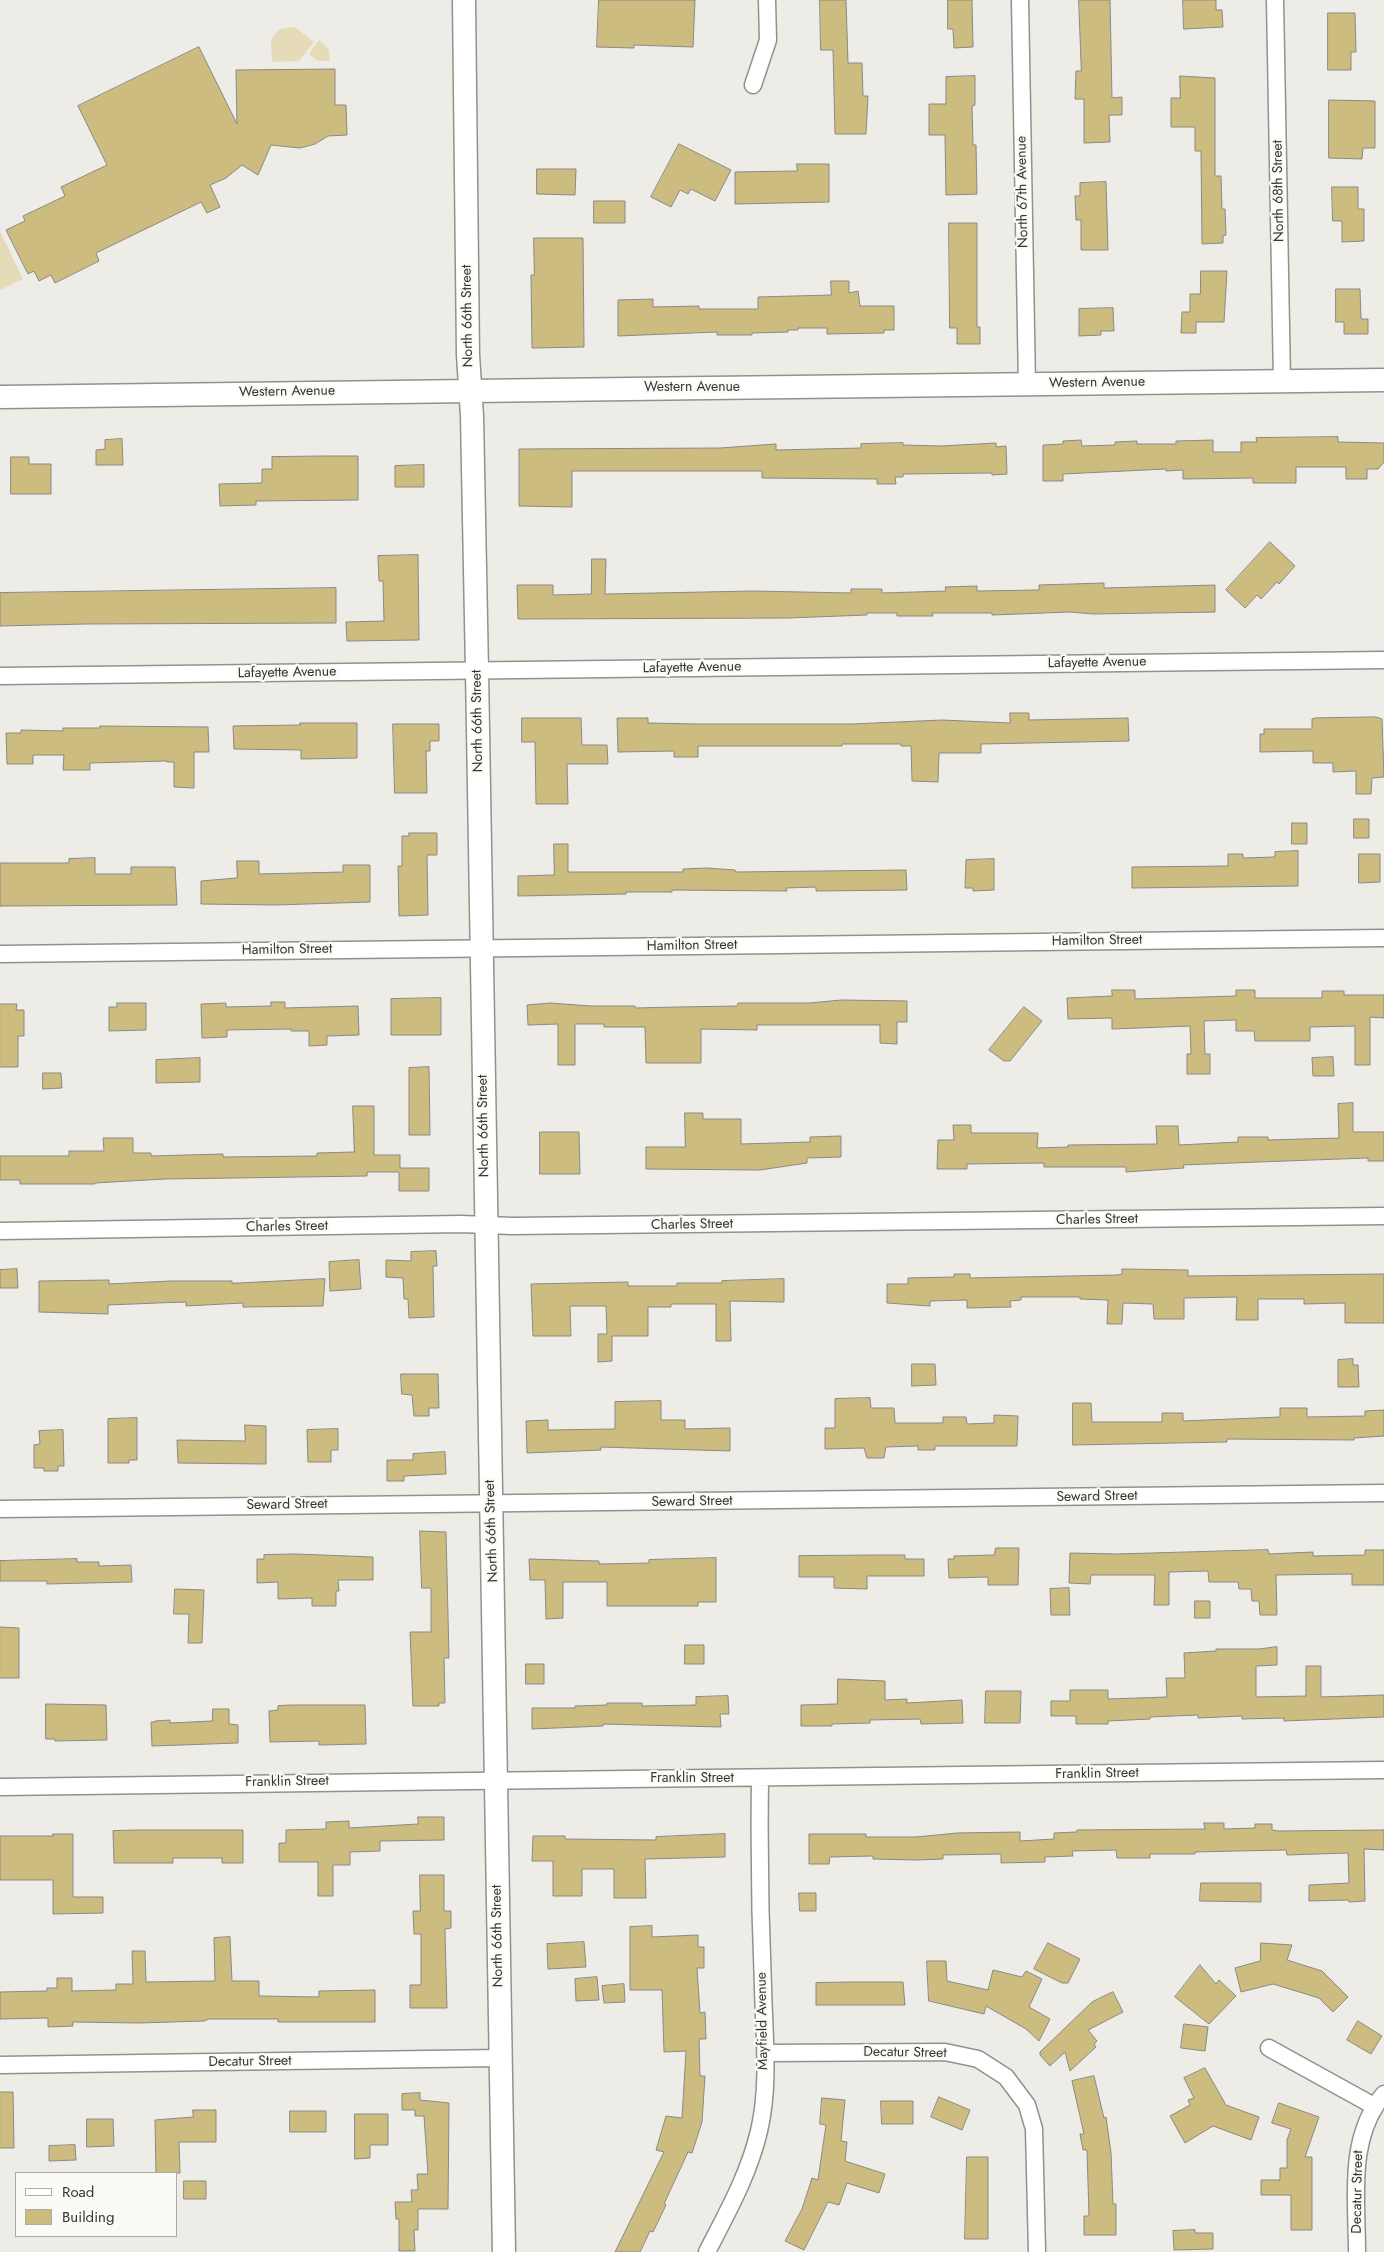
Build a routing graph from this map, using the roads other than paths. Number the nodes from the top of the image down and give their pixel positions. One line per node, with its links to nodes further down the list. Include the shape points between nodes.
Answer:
1 (464, 0): 9 (street, North 66th Street)
2 (768, 0): 5 (street, via 768,40)
3 (1020, 0): 8 (street, North 67th Avenue)
4 (1275, 0): 7 (street, North 68th Street)
5 (753, 85)
6 (1384, 380): 7 (street, Western Avenue)
7 (1282, 381): 8 (street, Western Avenue)
8 (1027, 384): 9 (street, Western Avenue)
9 (471, 389): 10 (street, Western Avenue); 12 (street, North 66th Street)
10 (0, 397)
11 (1384, 660): 12 (street, Lafayette Avenue)
12 (477, 671): 13 (street, Lafayette Avenue); 15 (street, North 66th Street)
13 (0, 676)
14 (1384, 938): 15 (street, Hamilton Street)
15 (481, 948): 16 (street, Hamilton Street); 18 (street, North 66th Street)
16 (0, 954)
17 (1384, 1216): 18 (street, Charles Street)
18 (486, 1225): 19 (street, Charles Street); 21 (street, North 66th Street)
19 (0, 1232)
20 (1384, 1493): 21 (street, Seward Street)
21 (491, 1504): 22 (street, Seward Street); 25 (street, North 66th Street)
22 (0, 1509)
23 (1384, 1770): 24 (street, Franklin Street)
24 (760, 1779): 25 (street, Franklin Street); 28 (street, Mayfield Avenue, via 758,1867)
25 (496, 1781): 26 (street, Franklin Street); 29 (street, North 66th Street)
26 (0, 1787)
27 (1269, 2048): 31 (street, Decatur Street)
28 (765, 2052): 33 (street, Mayfield Avenue, via 763,2107 754,2153); 34 (street, Decatur Street, via 945,2052 978,2059 1006,2077 1027,2105 1034,2129)
29 (500, 2058): 30 (street, Decatur Street); 32 (street, North 66th Street)
30 (0, 2065)
31 (1379, 2100): 35 (street, Decatur Street, via 1366,2122 1357,2154)
32 (504, 2252)
33 (707, 2252)
34 (1037, 2252)
35 (1357, 2252)

